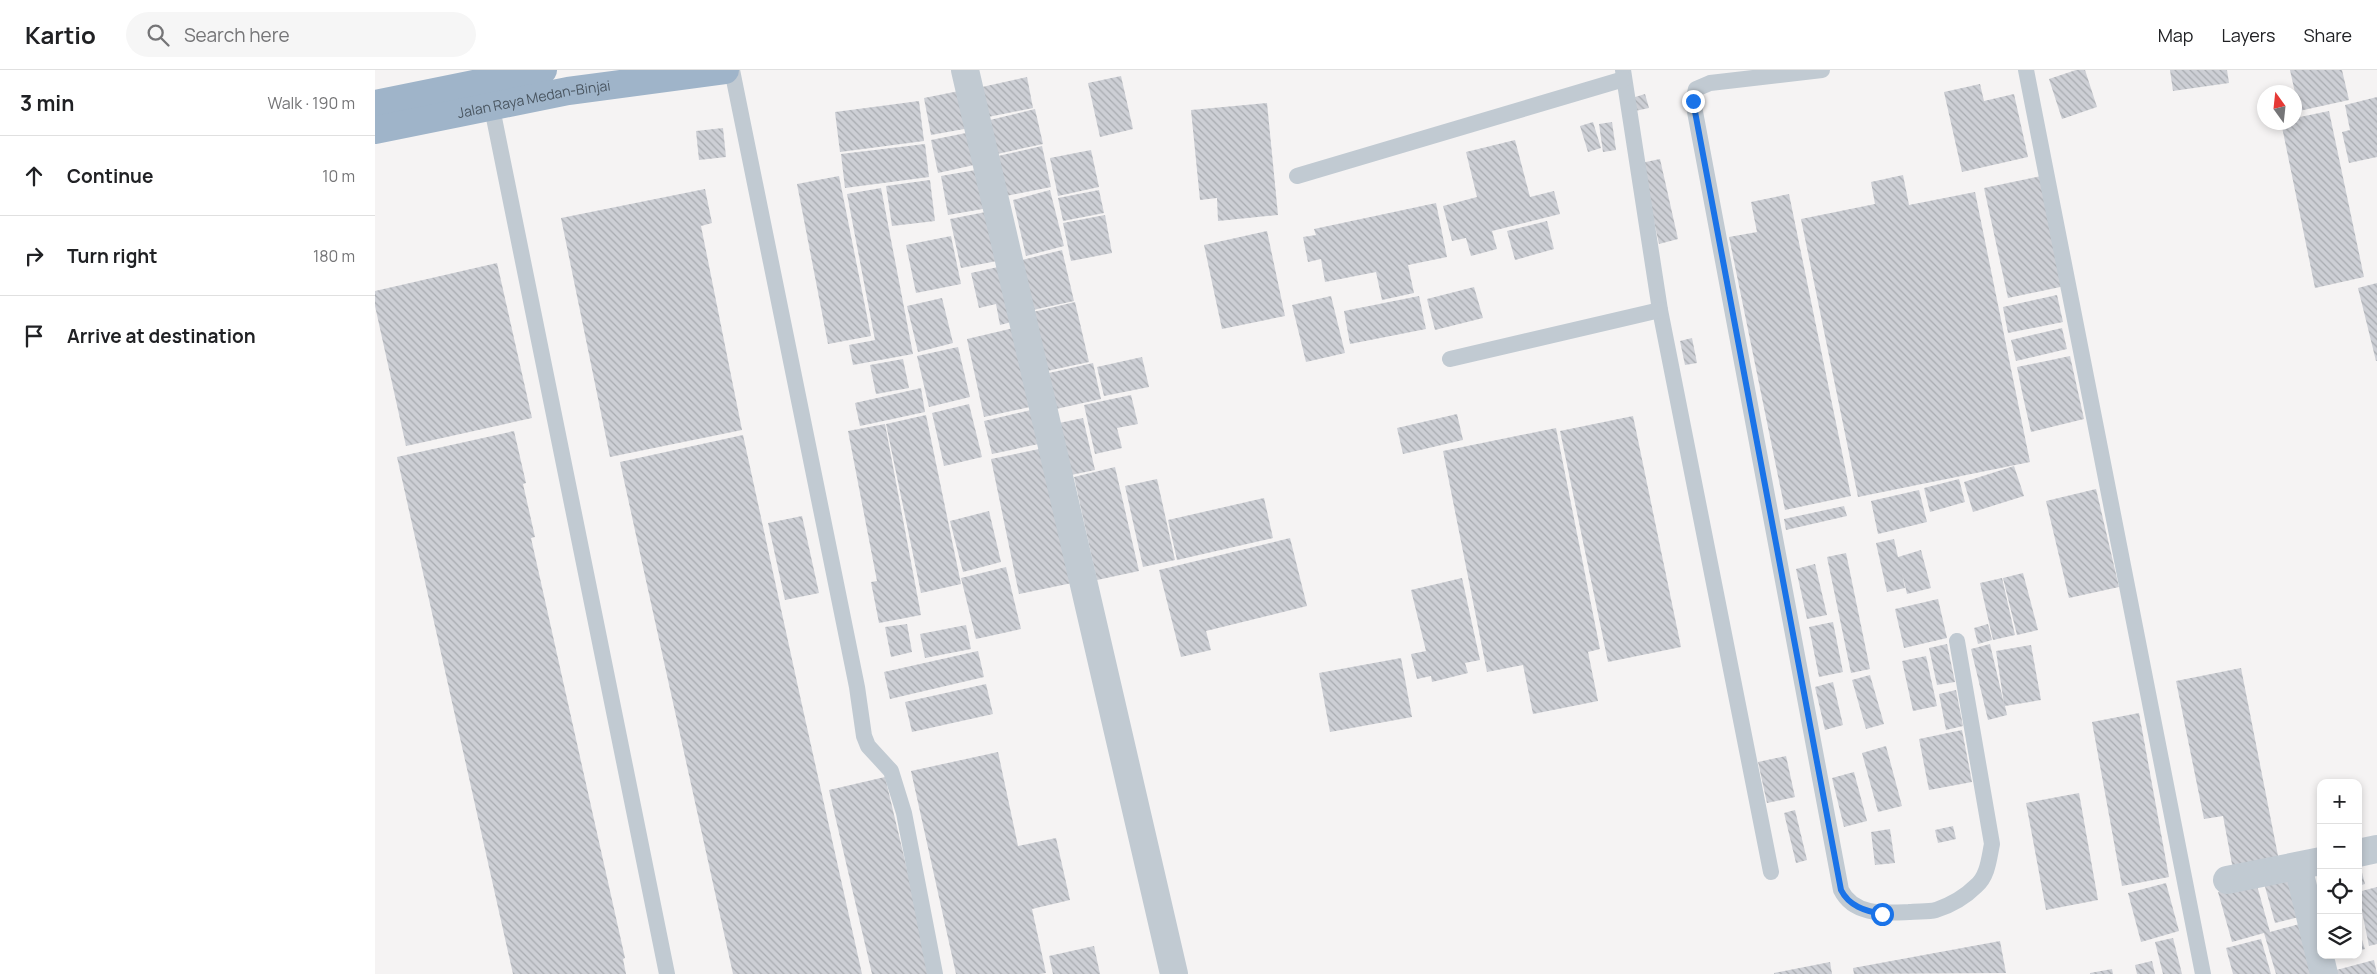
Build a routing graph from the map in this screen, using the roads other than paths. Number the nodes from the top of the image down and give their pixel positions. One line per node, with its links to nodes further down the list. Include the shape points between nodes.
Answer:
1 (543, 70): 8 (highway, Jalan Raya Medan-Binjai)
2 (725, 70): 9 (highway, Jalan Raya Medan-Binjai, via 568,91)
3 (732, 70): 21 (lane, via 857,687 864,736 894,779 904,813)
4 (965, 70): 22 (street)
5 (1822, 70): 14 (lane, via 1710,83 1696,89 1693,101 1841,890 1846,900 1866,911 1882,914 1935,910 1959,900 1978,885 1985,874 1992,844)
6 (2026, 70): 23 (lane)
7 (1624, 75): 11 (lane); 12 (lane)
8 (376, 99)
9 (492, 108): 10 (highway, Jalan Raya Medan-Binjai); 20 (lane)
10 (375, 130)
11 (1297, 176)
12 (1660, 310): 13 (lane); 18 (lane)
13 (1450, 358)
14 (1957, 641)
15 (2377, 850): 16 (street)
16 (2362, 852)
17 (2309, 863): 19 (street); 24 (street)
18 (1771, 872)
19 (2227, 880)
20 (667, 974)
21 (935, 974)
22 (1174, 974)
23 (2203, 974)
24 (2325, 974)

